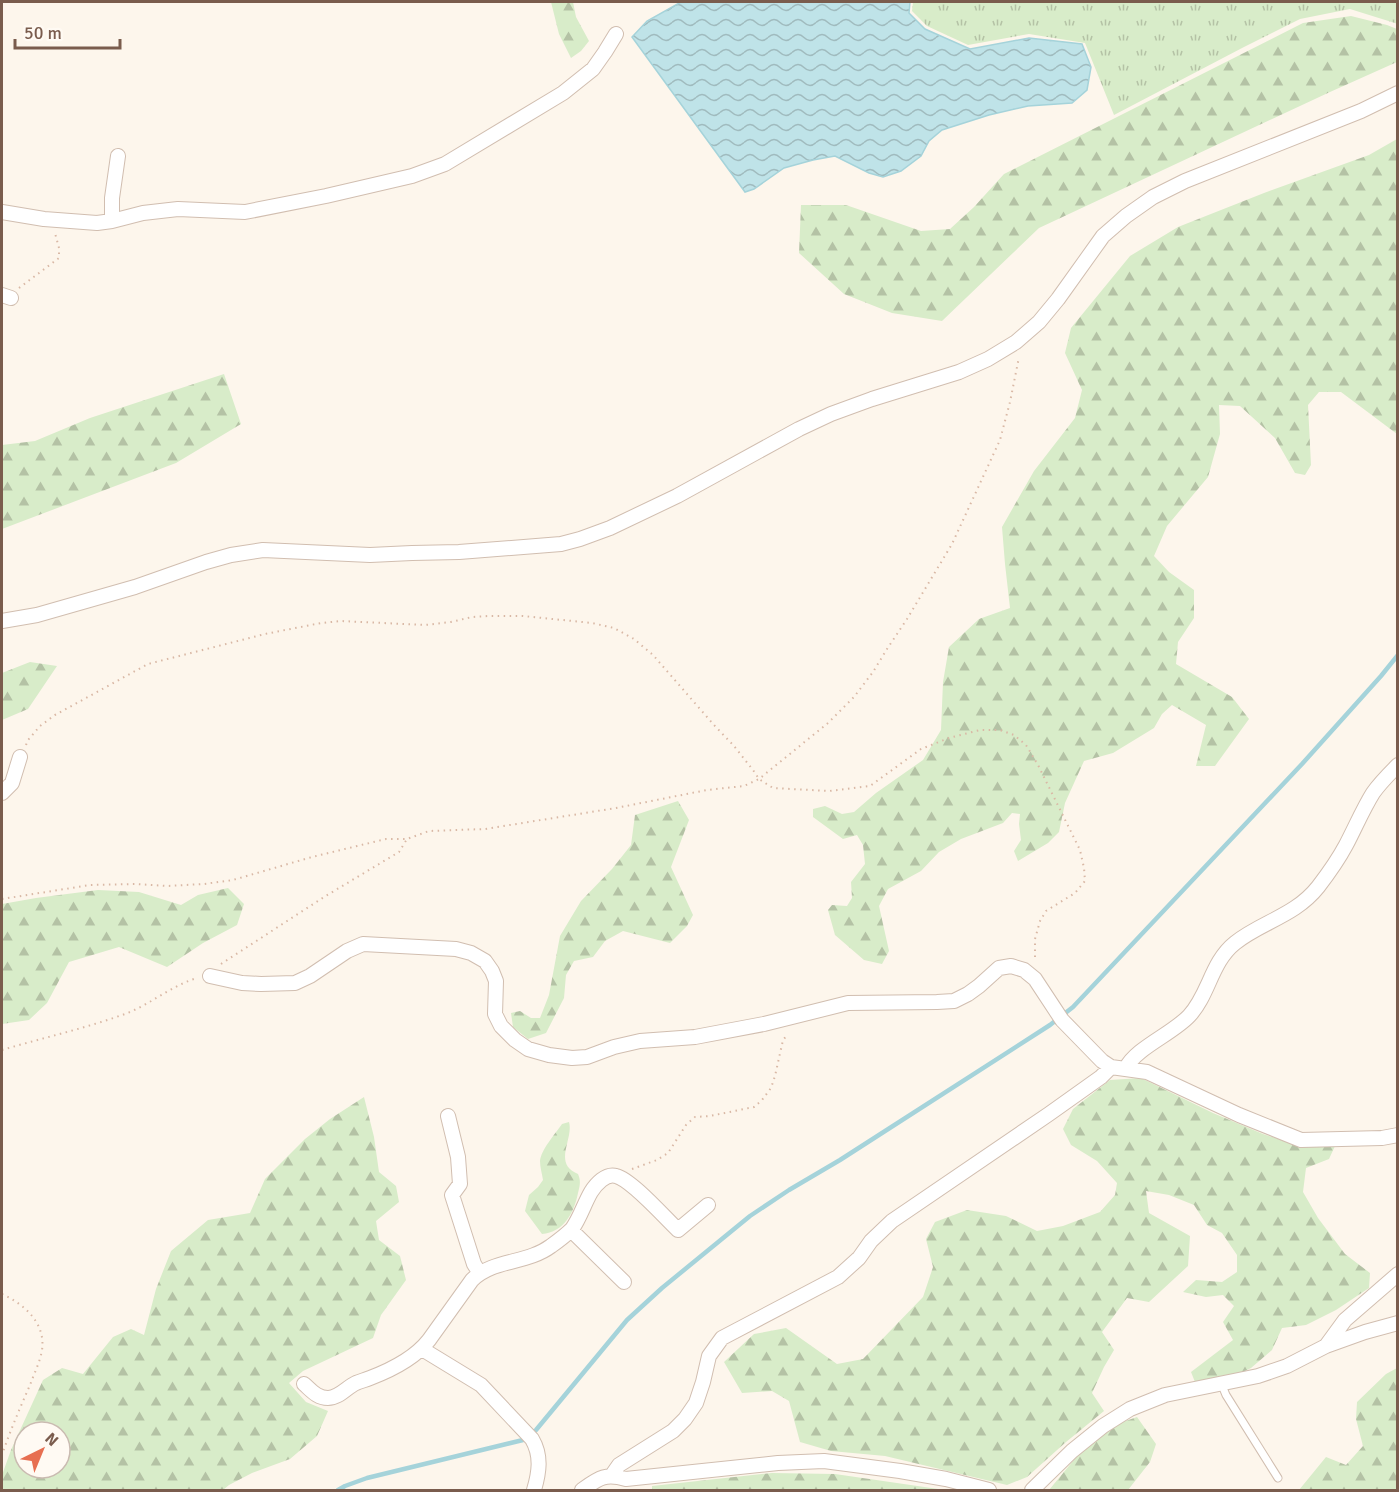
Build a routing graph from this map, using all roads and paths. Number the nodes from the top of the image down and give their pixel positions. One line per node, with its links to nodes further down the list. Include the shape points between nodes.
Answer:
1 (616, 34): 6 (street, via 593,69 562,93 445,164 412,176 245,212 178,209)
2 (1398, 93): 8 (street, via 1153,197 1103,236 1058,299)
3 (118, 156): 6 (street)
4 (2, 212): 5 (street)
5 (44, 219): 6 (street); 7 (path, via 54,231 59,258)
6 (112, 221)
7 (6, 297)
8 (1016, 342): 9 (street, via 959,372 831,414 677,496 580,540 459,552 370,555 263,550 231,555 135,587); 12 (path, via 1020,356 1000,440 952,544 854,697)
9 (2, 621)
10 (20, 757): 12 (path, via 28,740 55,715 148,664 321,623 425,625 489,615 523,616 614,627 634,639 653,655); 13 (street, via 12,783)
11 (1398, 765): 21 (street, via 1374,792 1345,847 1316,890 1289,912 1234,943 1221,958 1188,1017)
12 (759, 779): 14 (path, via 744,786 616,808 485,829 429,831); 17 (path, via 773,788 819,791 870,786 921,749 949,738 980,730 1014,735 1026,745 1038,765 1080,850 1084,868 1085,881 1046,911 1040,921 1035,939)
13 (2, 793)
14 (407, 839): 15 (path, via 386,839 233,880 168,886 90,885); 16 (path, via 399,852 217,967)
15 (2, 898)
16 (210, 976): 18 (street, via 242,983 295,983 363,944 456,949 485,961 492,971 496,981 495,1014 515,1040 528,1049 572,1058 640,1041 695,1037); 19 (path, via 195,978 124,1014)
17 (1035, 979): 18 (street, via 1011,966 999,968 954,1001 848,1003); 20 (street, via 1059,1016)
18 (805, 1013): 24 (path, via 783,1040 771,1088 754,1107 695,1117 668,1153)
19 (2, 1050)
20 (1111, 1067): 21 (street); 37 (street, via 892,1221 838,1277 722,1338 710,1356 696,1403 685,1419 619,1465)
21 (1126, 1068): 23 (street, via 1147,1072 1301,1140)
22 (447, 1116): 27 (street, via 458,1156 460,1184 452,1195)
23 (1398, 1135)
24 (617, 1176): 25 (street, via 631,1184 678,1230); 26 (street, via 599,1181)
25 (708, 1204)
26 (571, 1230): 27 (street, via 534,1256); 29 (street)
27 (479, 1272): 33 (street)
28 (1398, 1274): 32 (street, via 1345,1320)
29 (624, 1282)
30 (2, 1294): 36 (path, via 26,1308 39,1324 43,1347)
31 (1398, 1323): 32 (street)
32 (1326, 1346): 34 (street, via 1287,1366)
33 (422, 1349): 35 (street, via 328,1399); 39 (street, via 481,1385 529,1436 539,1460)
34 (1221, 1383): 38 (lane); 42 (street, via 1165,1395 1130,1409 1072,1451)
35 (304, 1384)
36 (2, 1455)
37 (612, 1475): 40 (street); 41 (street, via 626,1479 824,1461 946,1479)
38 (1278, 1478)
39 (534, 1491)
40 (582, 1491)
41 (989, 1491)
42 (1032, 1491)

